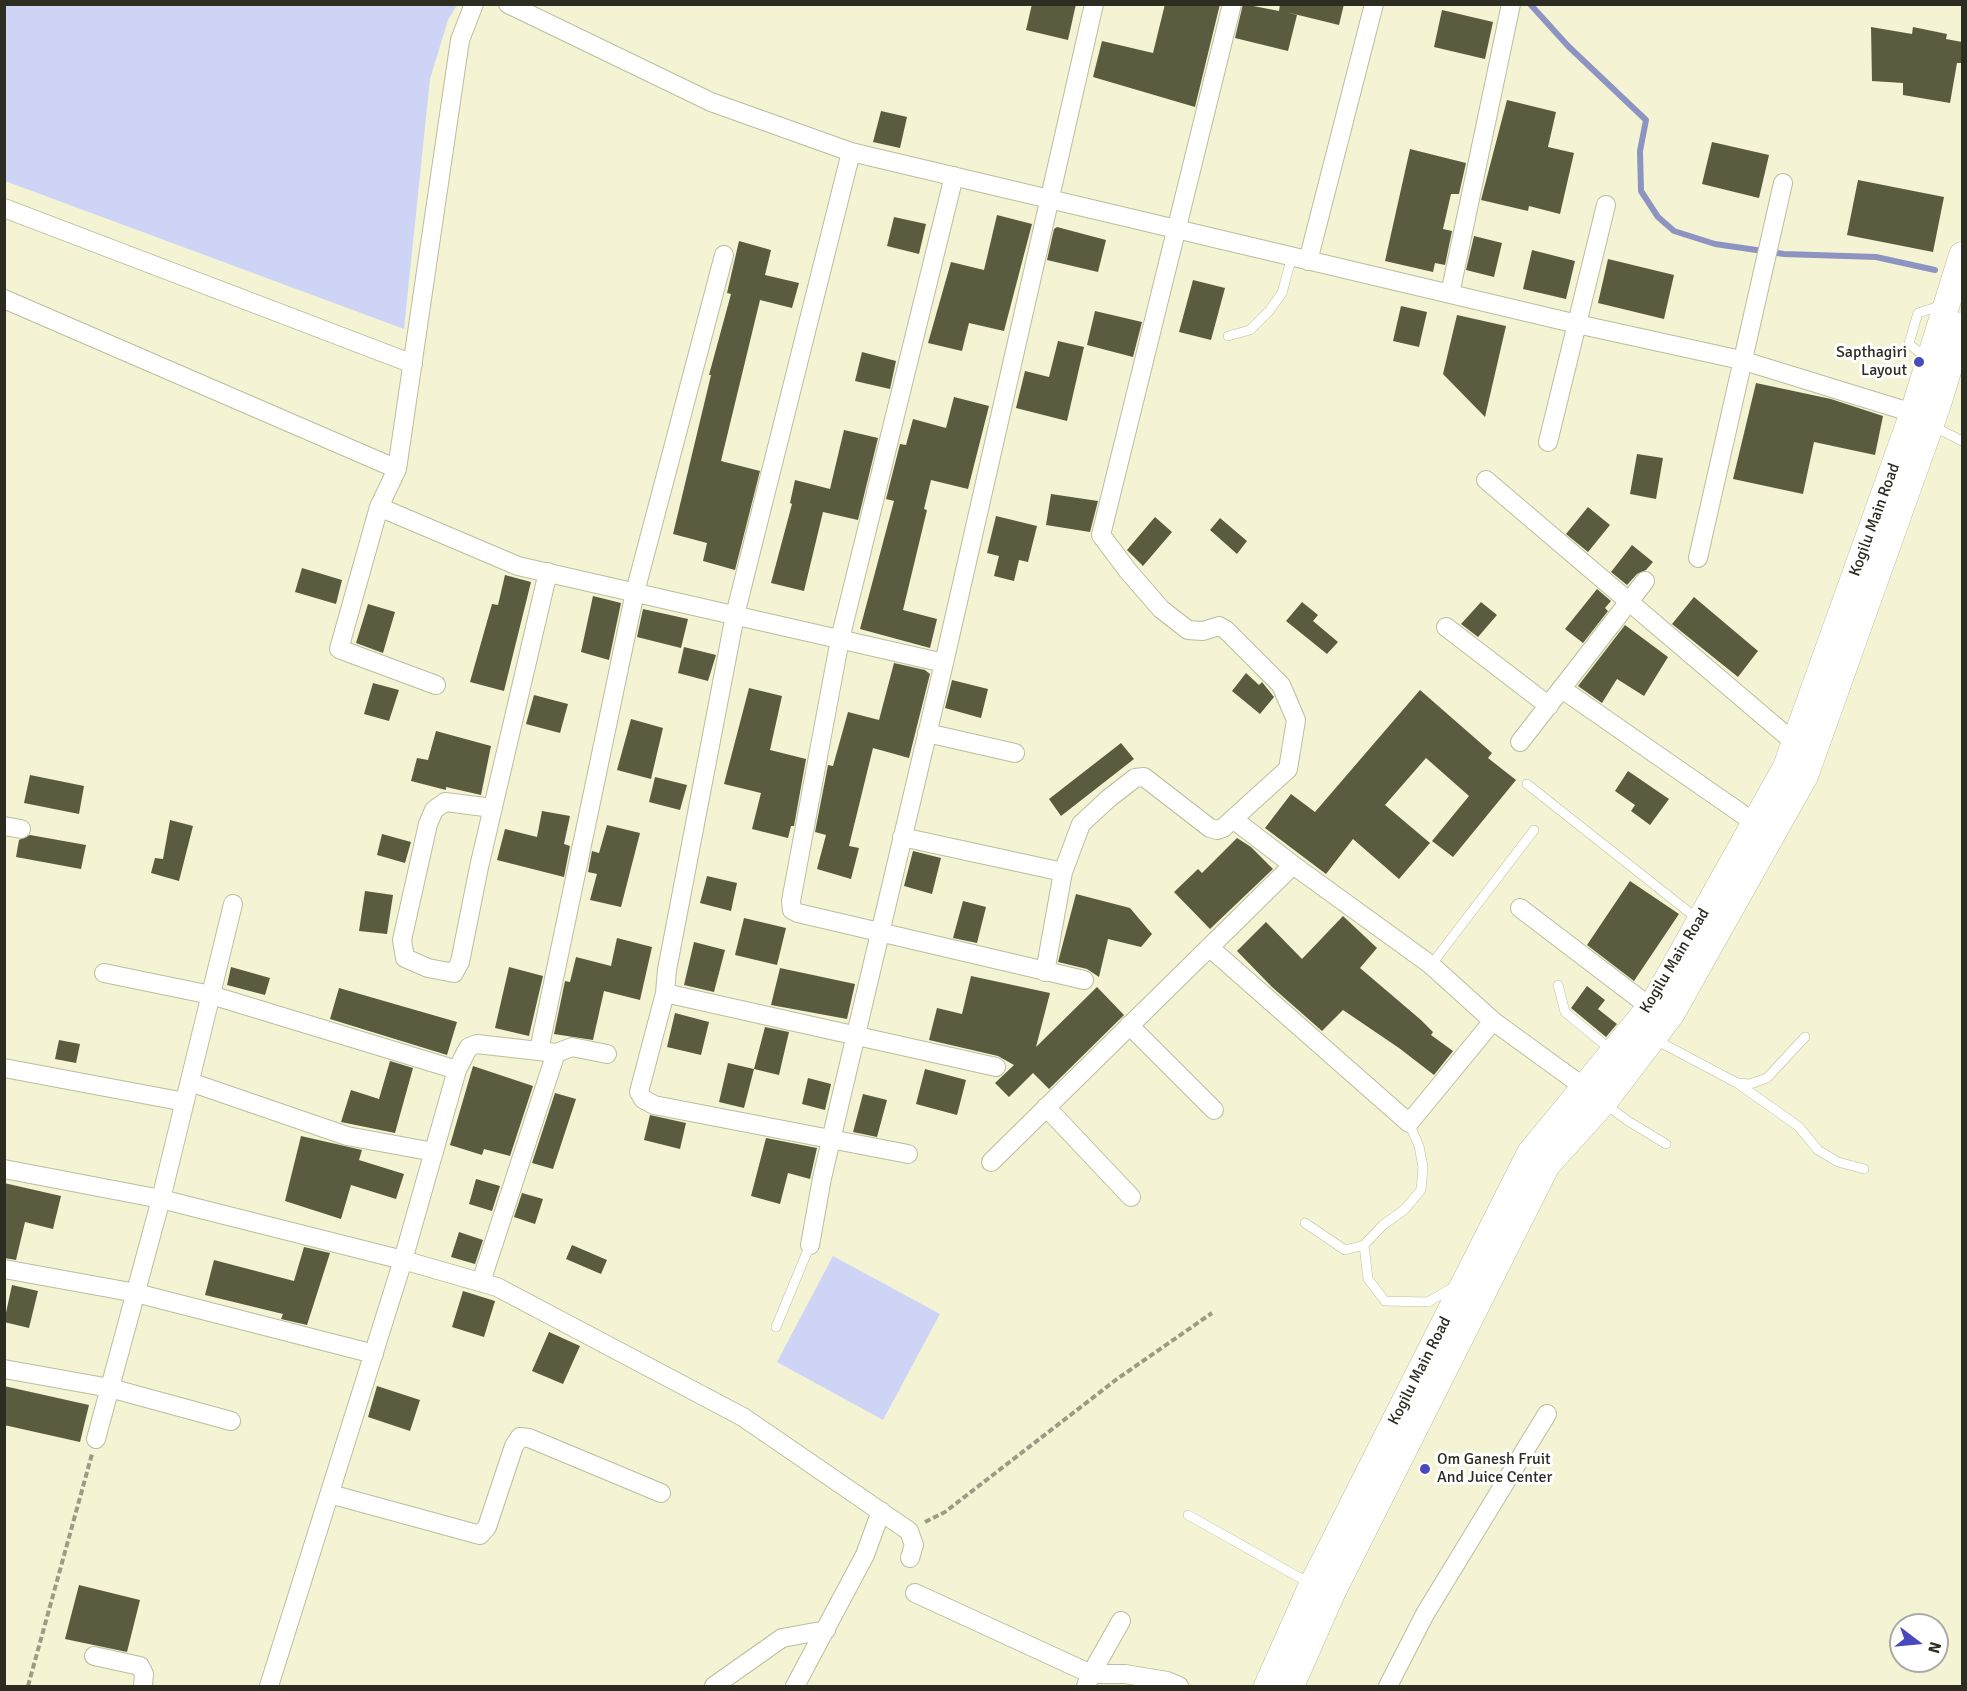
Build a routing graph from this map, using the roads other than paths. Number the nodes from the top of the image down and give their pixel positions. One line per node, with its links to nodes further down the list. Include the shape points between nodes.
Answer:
1 (474, 4): 23 (street, via 460,40)
2 (508, 4): 7 (street, via 711,102)
3 (1094, 4): 10 (street)
4 (1232, 4): 13 (street)
5 (1374, 4): 15 (street)
6 (1511, 4): 17 (street)
7 (851, 152): 8 (street); 35 (street)
8 (954, 176): 10 (street); 37 (street)
9 (1783, 183): 22 (street)
10 (1050, 199): 13 (street); 38 (street)
11 (1606, 205): 19 (street)
12 (4, 208): 23 (street)
13 (1175, 229): 15 (street); 48 (street, via 1101,535 1161,609 1188,630 1219,626 1226,630 1281,685 1296,720 1288,769)
14 (724, 255): 33 (street)
15 (1300, 259): 17 (street); 21 (lane, via 1269,311 1250,330)
16 (1962, 260): 24 (main road, Kogilu Main Road, via 1930,360)
17 (1450, 294): 19 (street)
18 (4, 299): 27 (street)
19 (1577, 324): 22 (street); 25 (street)
20 (1962, 325): 24 (main road, Kogilu Main Road)
21 (1228, 336)
22 (1741, 360): 24 (street); 30 (street)
23 (413, 364): 27 (street)
24 (1922, 419): 26 (lane); 44 (main road, Kogilu Main Road); 71 (main road, Kogilu Main Road, via 1805,776 1672,1012)
25 (1548, 441)
26 (1962, 441)
27 (397, 469): 29 (street)
28 (1486, 480): 34 (street)
29 (379, 507): 31 (street, via 518,566); 39 (street, via 339,649)
30 (1698, 558)
31 (548, 572): 33 (street); 47 (street)
32 (1645, 581): 34 (street)
33 (635, 592): 35 (street); 72 (street)
34 (1629, 601): 40 (street); 44 (street)
35 (735, 615): 37 (street); 64 (street)
36 (1446, 627): 41 (street)
37 (840, 639): 38 (street); 57 (street, via 792,910)
38 (944, 663): 42 (street)
39 (436, 685)
40 (1562, 689): 41 (street); 49 (street)
41 (1549, 706): 43 (street)
42 (927, 733): 45 (street); 51 (street)
43 (1520, 742)
44 (1795, 743): 49 (main road, Kogilu Main Road)
45 (1015, 753)
46 (1527, 784): 56 (lane)
47 (493, 808): 47 (street, via 460,962 454,973 405,958 402,940 434,810 445,802)
48 (1233, 819): 52 (street); 53 (street, via 1223,828 1210,828 1155,783 1135,778 1081,824)
49 (1755, 823): 56 (main road, Kogilu Main Road)
50 (1534, 830): 59 (lane)
51 (902, 837): 53 (street); 57 (street)
52 (1293, 865): 58 (street); 59 (street)
53 (1062, 872): 60 (street)
54 (233, 904): 65 (street)
55 (1520, 908): 66 (street)
56 (1700, 920): 66 (main road, Kogilu Main Road)
57 (880, 933): 60 (street); 69 (street)
58 (1209, 947): 68 (street); 84 (street)
59 (1431, 965): 67 (street)
60 (1045, 972): 62 (street)
61 (104, 973): 65 (street)
62 (1084, 981)
63 (1558, 985): 73 (lane, via 1565,1012)
64 (665, 993): 69 (street); 85 (street, via 639,1092 643,1099 654,1105)
65 (211, 995): 77 (street); 78 (street)
66 (1650, 1007): 73 (main road, Kogilu Main Road)
67 (1493, 1021): 80 (street); 84 (street)
68 (1129, 1025): 82 (street); 83 (street)
69 (855, 1036): 75 (street); 85 (street)
70 (1805, 1036): 79 (lane, via 1767,1078 1750,1084)
71 (1652, 1038): 79 (lane); 80 (main road, Kogilu Main Road)
72 (548, 1051): 74 (street, via 573,1047); 77 (street, via 477,1044 469,1047); 100 (street)
73 (1613, 1052): 80 (main road, Kogilu Main Road)
74 (607, 1054)
75 (996, 1067)
76 (4, 1068): 81 (street)
77 (457, 1070): 87 (street)
78 (190, 1082): 81 (street); 87 (street, via 347,1136)
79 (1737, 1083): 91 (lane, via 1798,1126 1818,1150 1838,1162)
80 (1594, 1095): 86 (lane); 99 (main road, Kogilu Main Road, via 1530,1153); 126 (main road, Kogilu Main Road, via 1547,1165 1332,1593)
81 (185, 1102): 93 (street)
82 (1046, 1107): 89 (street); 92 (street)
83 (1214, 1110)
84 (1409, 1123): 96 (lane, via 1423,1167 1421,1190)
85 (832, 1138): 88 (street); 95 (street)
86 (1666, 1143)
87 (434, 1152): 97 (street)
88 (908, 1154)
89 (991, 1162)
90 (4, 1169): 93 (street)
91 (1864, 1169)
92 (1131, 1197)
93 (161, 1199): 97 (street); 101 (street)
94 (1305, 1223): 96 (lane, via 1345,1250)
95 (810, 1245): 102 (lane)
96 (1364, 1245): 99 (lane, via 1368,1279 1384,1301 1428,1302)
97 (403, 1260): 100 (street); 103 (street)
98 (4, 1269): 101 (street)
99 (1467, 1279): 114 (main road, Kogilu Main Road)
100 (481, 1282): 111 (street, via 498,1287 743,1417)
101 (136, 1293): 103 (street); 105 (street)
102 (776, 1328)
103 (374, 1354): 110 (street)
104 (4, 1369): 105 (street)
105 (110, 1388): 107 (street); 108 (street)
106 (1546, 1414): 127 (street, via 1425,1614)
107 (231, 1421)
108 (96, 1439)
109 (661, 1493): 110 (street, via 520,1437 488,1527 480,1535)
110 (330, 1494): 121 (street)
111 (881, 1511): 113 (street, via 909,1531 914,1545); 117 (street, via 865,1555)
112 (1188, 1515): 114 (lane)
113 (910, 1558)
114 (1312, 1585): 125 (main road, Kogilu Main Road)
115 (915, 1593): 119 (street)
116 (1121, 1621): 119 (street)
117 (826, 1630): 122 (street, via 782,1638); 123 (street)
118 (94, 1656): 120 (street, via 140,1666)
119 (1088, 1680): 124 (street, via 1125,1674)
120 (143, 1686)
121 (269, 1686)
122 (714, 1686)
123 (795, 1686)
124 (1179, 1686)
125 (1267, 1686)
126 (1292, 1686)
127 (1388, 1686)

